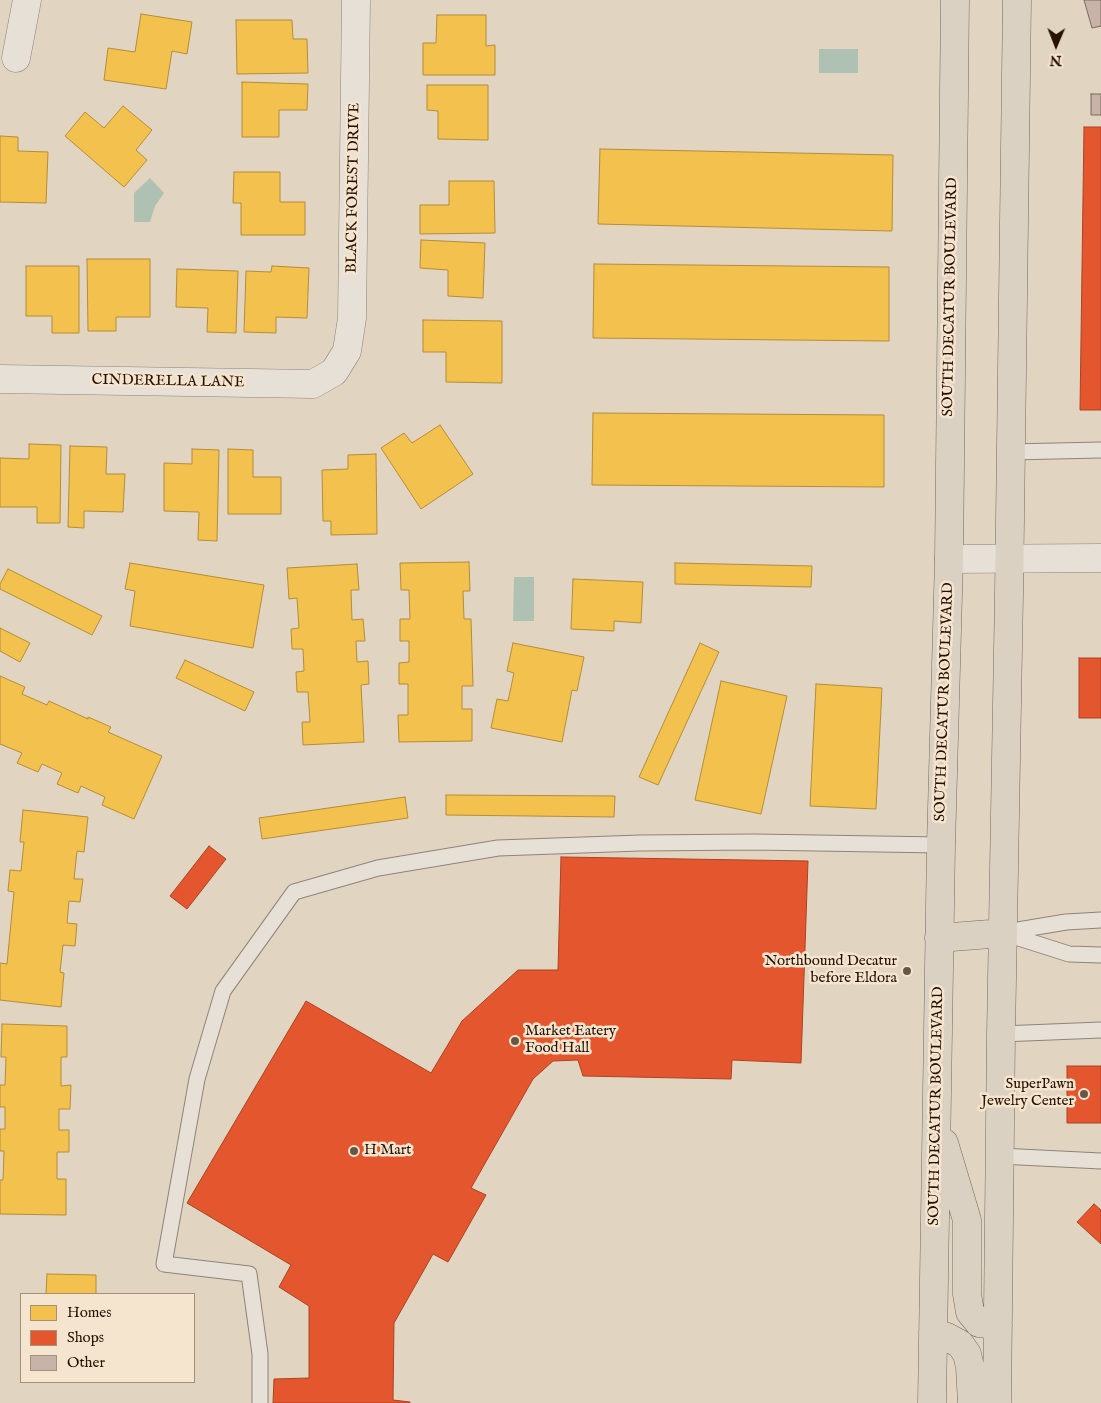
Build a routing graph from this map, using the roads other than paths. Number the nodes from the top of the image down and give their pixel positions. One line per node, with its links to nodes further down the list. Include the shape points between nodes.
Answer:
1 (27, 0): 7 (street)
2 (356, 0): 8 (street, BLACK FOREST DRIVE, via 352,318 347,351)
3 (954, 0): 13 (main road, SOUTH DECATUR BOULEVARD)
4 (1001, 0): 6 (main road)
5 (1016, 0): 6 (main road)
6 (1016, 28): 11 (main road)
7 (16, 58)
8 (334, 372): 9 (street, CINDERELLA LANE, via 312,384)
9 (0, 379)
10 (1101, 450): 11 (lane)
11 (1010, 452): 14 (main road)
12 (1101, 558): 14 (street)
13 (949, 559): 14 (street); 15 (main road, SOUTH DECATUR BOULEVARD)
14 (1008, 559): 17 (main road)
15 (941, 845): 18 (main road, SOUTH DECATUR BOULEVARD); 27 (lane, via 744,842 498,848 378,868 294,892 223,991 197,1079 164,1264 249,1274 260,1354)
16 (1101, 920): 17 (lane, via 1066,922)
17 (1003, 933): 18 (main road); 19 (lane, via 1069,954); 21 (main road)
18 (939, 938): 22 (main road, SOUTH DECATUR BOULEVARD)
19 (1101, 954)
20 (1101, 1030): 21 (lane)
21 (1001, 1034): 23 (main road)
22 (936, 1117): 25 (main road, via 967,1220 970,1312 979,1323); 26 (main road, SOUTH DECATUR BOULEVARD)
23 (1000, 1156): 24 (lane); 25 (main road)
24 (1101, 1162)
25 (998, 1325): 30 (main road)
26 (933, 1333): 28 (main road, SOUTH DECATUR BOULEVARD); 29 (main road, via 960,1344 967,1354)
27 (260, 1403)
28 (932, 1403)
29 (972, 1403)
30 (997, 1403)

